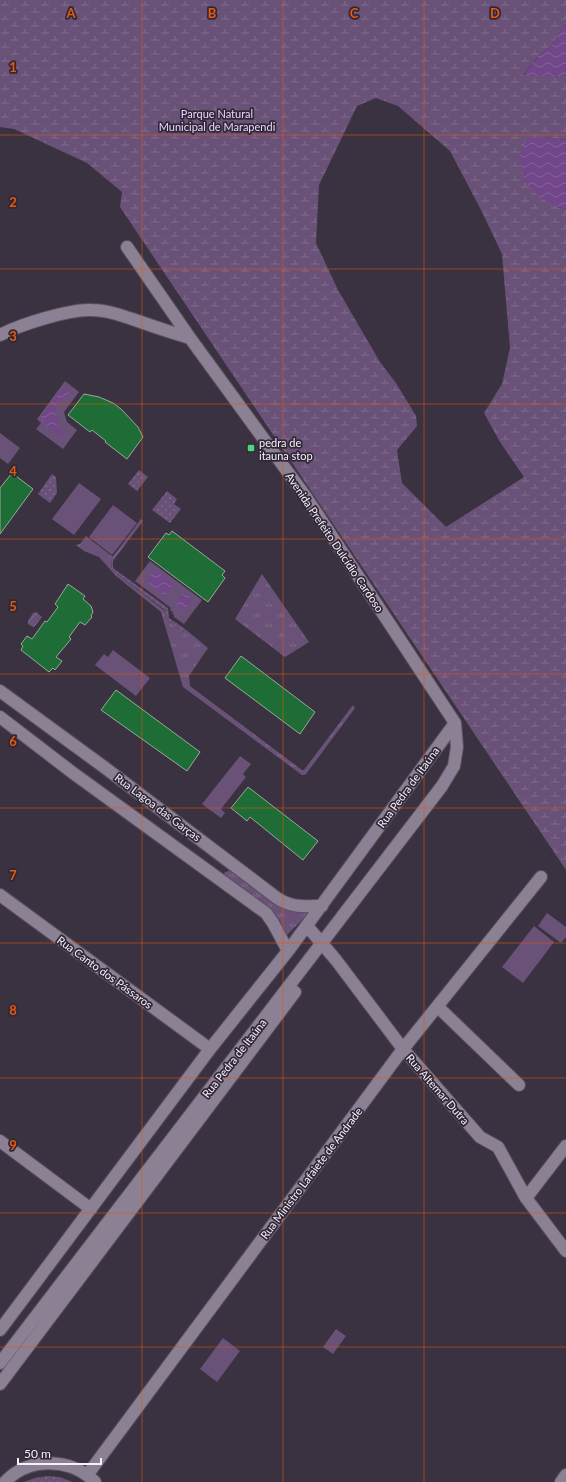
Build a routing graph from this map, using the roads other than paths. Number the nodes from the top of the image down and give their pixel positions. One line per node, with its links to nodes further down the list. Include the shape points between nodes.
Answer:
1 (127, 247): 3 (street, Avenida Prefeito Dulcídio Cardoso)
2 (0, 335): 3 (street, via 40,320 90,310 116,314)
3 (190, 338): 6 (street, Avenida Prefeito Dulcídio Cardoso, via 306,497)
4 (0, 691): 11 (street, Rua Lagoa das Garças, via 285,904)
5 (0, 717): 14 (street, Rua Lagoa das Garças, via 266,913)
6 (455, 723): 7 (street, Avenida Prefeito Dulcídio Cardoso); 11 (street, Rua Pedra de Itaúna)
7 (457, 747): 13 (street, Rua Pedra de Itaúna, via 454,766 442,786)
8 (462, 758): 13 (street, via 449,788)
9 (541, 877): 15 (street, Rua Ministro Lafaiete de Andrade)
10 (0, 895): 16 (street, Rua Canto dos Pássaros)
11 (322, 906): 12 (street, Rua Pedra de Itaúna)
12 (307, 926): 13 (street, Rua Altemar Dutra); 14 (street, Rua Pedra de Itaúna)
13 (325, 946): 17 (street, Rua Altemar Dutra); 25 (street, Rua Pedra de Itaúna); 26 (street)
14 (288, 951): 16 (street, Rua Pedra de Itaúna)
15 (438, 1007): 17 (street, Rua Ministro Lafaiete de Andrade); 18 (street)
16 (210, 1049): 22 (street, Rua Pedra de Itaúna)
17 (403, 1049): 21 (street, Rua Altemar Dutra, via 480,1137 498,1147); 28 (street, Rua Ministro Lafaiete de Andrade)
18 (519, 1084)
19 (0, 1141): 22 (street)
20 (566, 1146): 21 (street)
21 (526, 1198): 23 (street, Rua Altemar Dutra)
22 (91, 1209): 24 (street, Rua Pedra de Itaúna)
23 (566, 1251)
24 (0, 1330)
25 (0, 1363)
26 (0, 1384)
27 (566, 1475): 30 (street)
28 (92, 1478): 29 (street, via 69,1465 49,1462 28,1466 10,1476)
29 (5, 1482)
30 (561, 1482)

